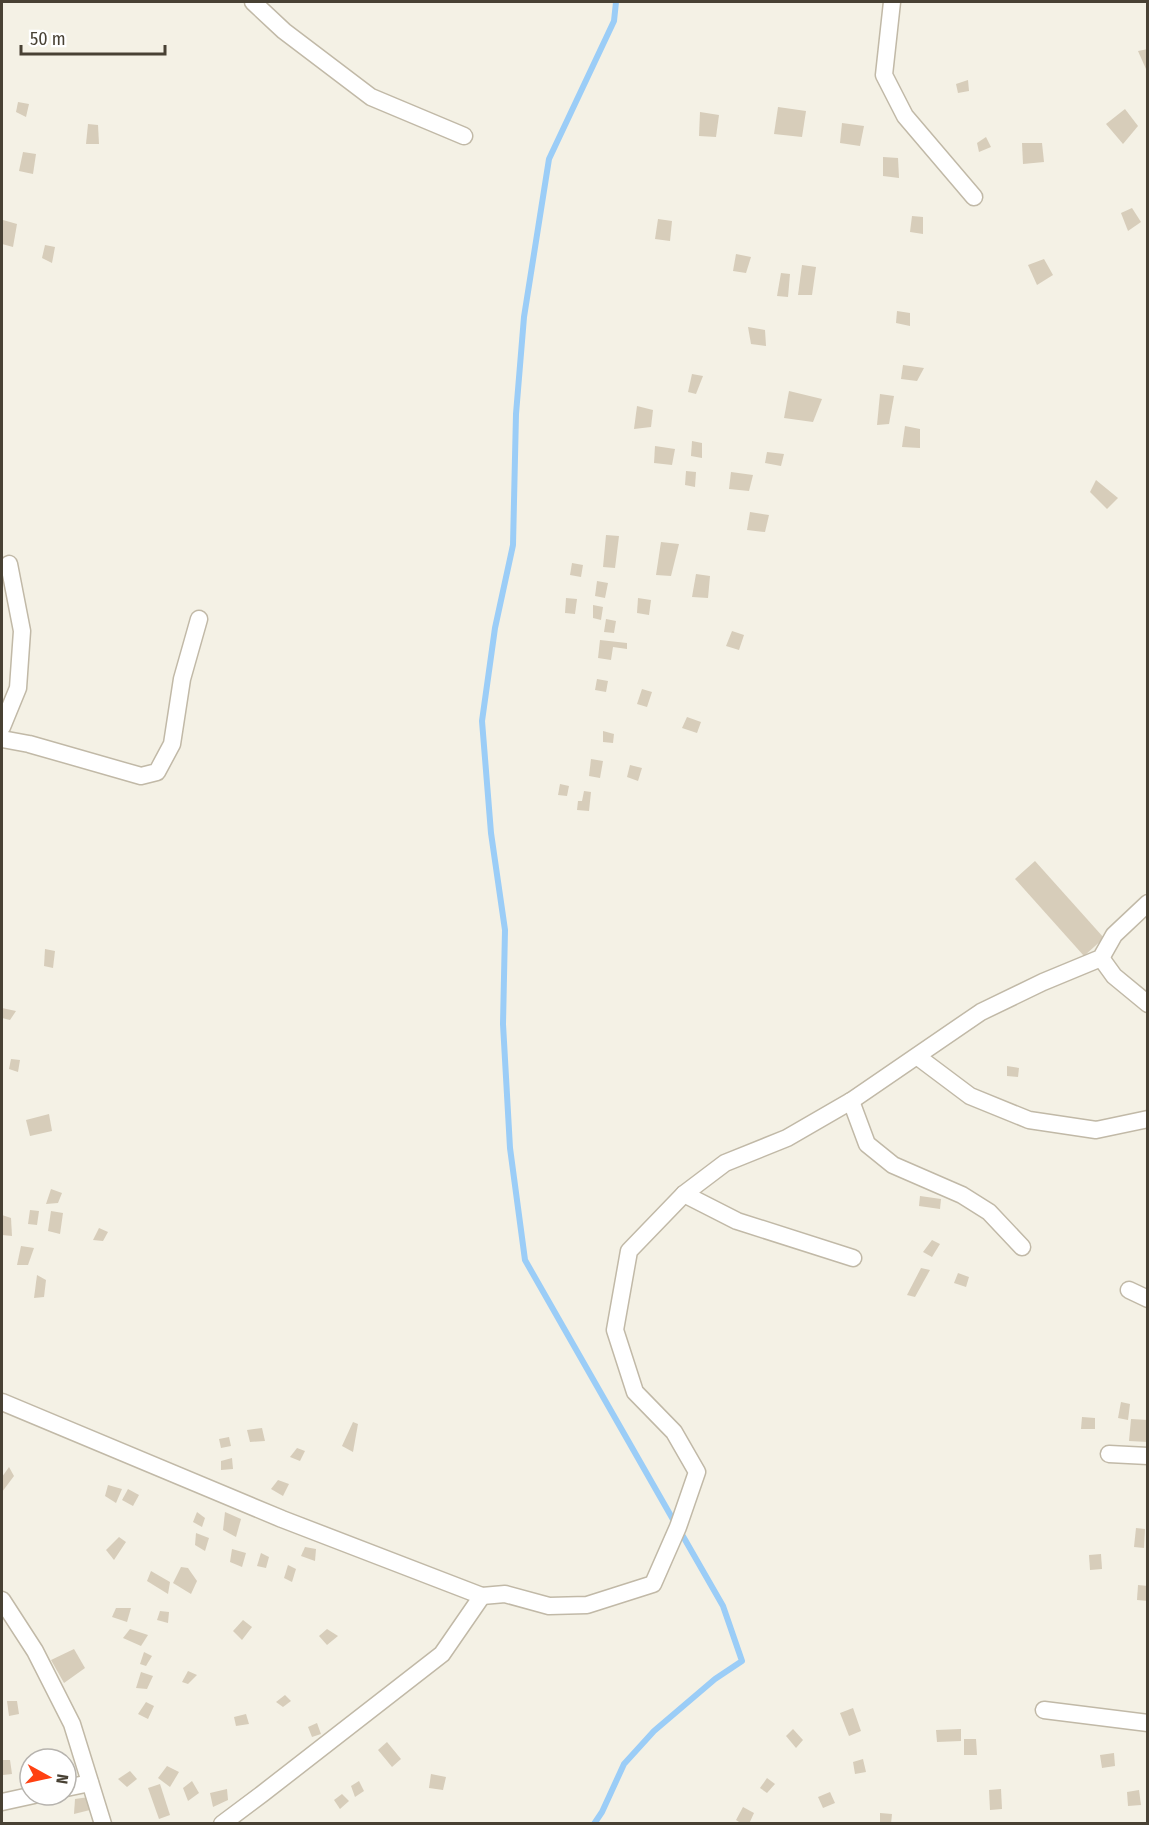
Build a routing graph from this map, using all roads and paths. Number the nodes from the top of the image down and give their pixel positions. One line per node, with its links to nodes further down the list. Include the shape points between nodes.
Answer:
1 (253, 2): 3 (street, via 370,97)
2 (892, 2): 4 (street, via 884,75 905,116)
3 (464, 136)
4 (974, 197)
5 (9, 564): 7 (street, via 22,631 18,688)
6 (199, 619): 8 (street, via 182,679 172,744 156,772 141,776)
7 (2, 727)
8 (2, 739)
9 (1148, 903): 10 (street, via 1114,935)
10 (1101, 958): 11 (street, via 1114,976); 12 (street, via 981,1012)
11 (1148, 1004)
12 (918, 1057): 13 (street); 14 (street, via 970,1096 1029,1120 1096,1130)
13 (851, 1101): 15 (street, via 787,1138 725,1163); 16 (street, via 867,1144 893,1165 962,1195 989,1212)
14 (1148, 1119)
15 (684, 1194): 17 (street, via 737,1221); 23 (street, via 629,1251 615,1330 635,1392 674,1432 697,1472 652,1584 587,1605 549,1606 505,1594)
16 (1022, 1247)
17 (854, 1258)
18 (1129, 1290): 19 (street)
19 (1148, 1299)
20 (2, 1402): 23 (street, via 282,1519)
21 (1109, 1454): 22 (street)
22 (1148, 1456)
23 (482, 1596): 32 (street, via 442,1654)
24 (2, 1600): 27 (street, via 35,1651 72,1724)
25 (1044, 1710): 26 (street)
26 (1148, 1723)
27 (90, 1783): 28 (street); 31 (street)
28 (78, 1786)
29 (18, 1798): 30 (street)
30 (2, 1802)
31 (103, 1824)
32 (222, 1824)

